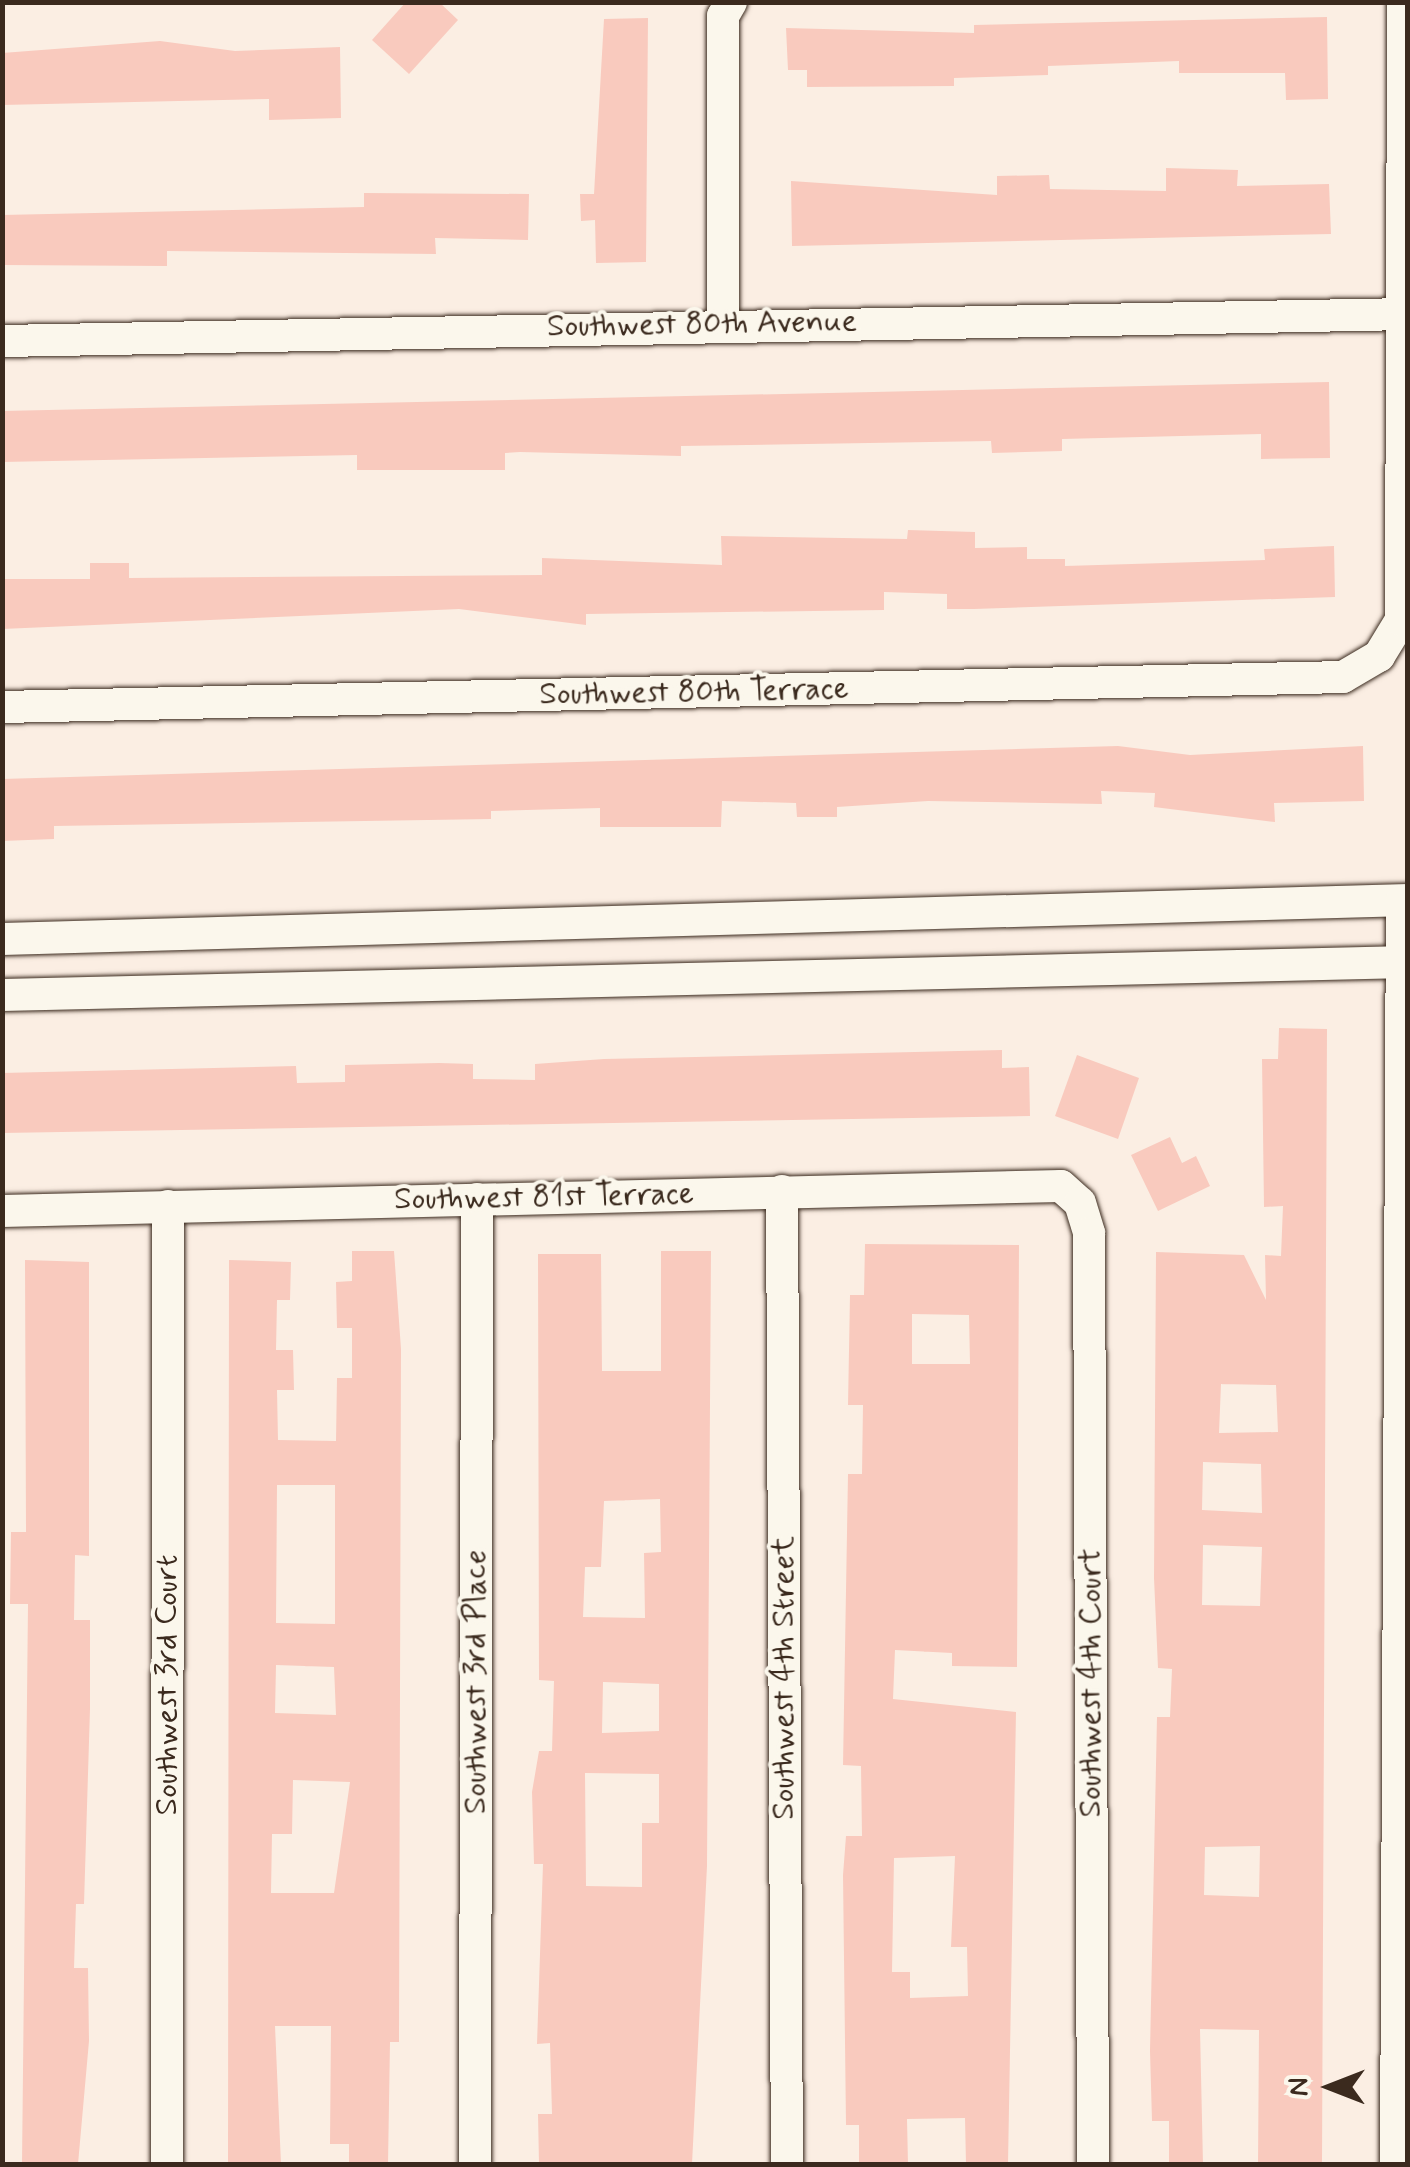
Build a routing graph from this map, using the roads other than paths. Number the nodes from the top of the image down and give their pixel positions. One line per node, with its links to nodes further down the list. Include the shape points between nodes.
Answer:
1 (731, 2): 4 (street, via 723,16)
2 (1403, 2): 3 (street)
3 (1402, 314): 4 (street, Southwest 80th Avenue); 6 (street, Southwest 80th Terrace, via 1401,620 1379,656 1343,677)
4 (723, 322): 5 (street, Southwest 80th Avenue)
5 (2, 341)
6 (2, 707)
7 (1405, 900): 8 (street); 9 (street)
8 (2, 939)
9 (1405, 962): 10 (street); 20 (street)
10 (2, 995)
11 (782, 1191): 12 (street, Southwest 81st Terrace); 13 (street, Southwest 81st Terrace, via 1061,1186); 18 (street, Southwest 4th Street)
12 (477, 1199): 14 (street, Southwest 81st Terrace); 17 (street, Southwest 3rd Place)
13 (1080, 1203): 19 (street, Southwest 4th Court, via 1089,1233)
14 (168, 1206): 15 (street, Southwest 81st Terrace); 16 (street, Southwest 3rd Court)
15 (2, 1210)
16 (166, 2164)
17 (475, 2164)
18 (787, 2164)
19 (1093, 2164)
20 (1396, 2164)

